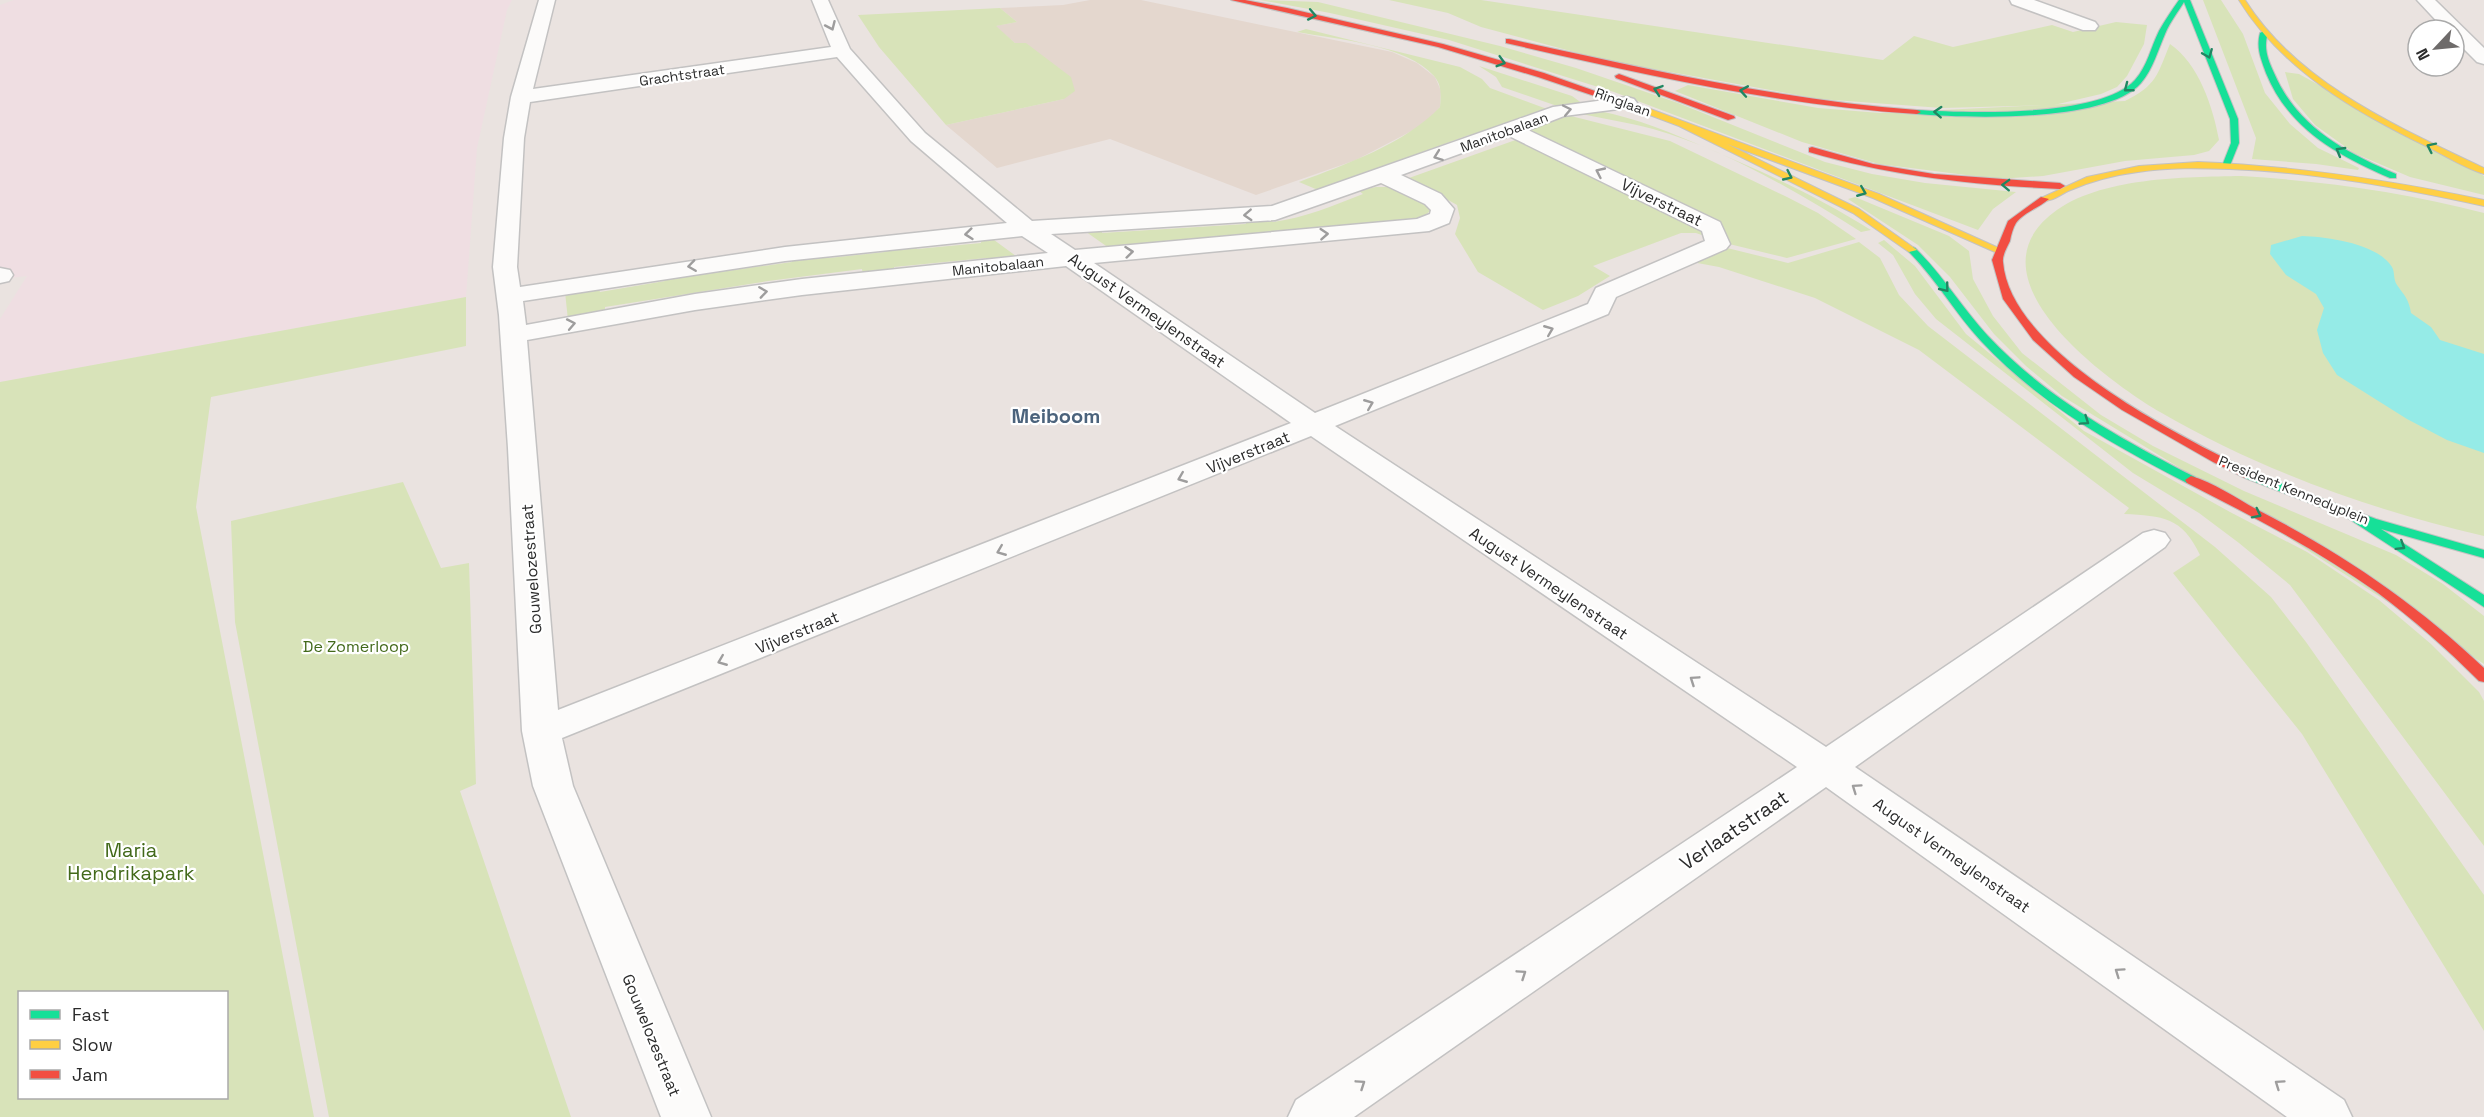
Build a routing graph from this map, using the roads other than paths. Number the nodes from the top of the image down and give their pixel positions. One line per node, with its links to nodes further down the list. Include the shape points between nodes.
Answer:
1 (547, 0): 12 (street, Gouwelozestraat)
2 (820, 0): 10 (street, August Vermeylenstraat, one-way to 10)
3 (1234, 0): 13 (main road, Ringlaan, one-way to 13, via 1430,41)
4 (2018, 0): 8 (street)
5 (2185, 0): 15 (main road, Ringlaan, via 2130,90 2084,105 2034,112 1944,112 1818,103 1718,87 1504,40); 18 (main road, one-way to 18, via 2234,118 2235,143)
6 (2242, 0): 9 (main road)
7 (2425, 0): 11 (street)
8 (2089, 26)
9 (2264, 33): 19 (main road, one-way to 9, via 2352,105 2313,77); 22 (main road, one-way to 9, via 2354,160 2323,141 2280,96 2259,45)
10 (843, 51): 12 (street, Grachtstraat); 24 (street, August Vermeylenstraat, via 918,137)
11 (2484, 58)
12 (521, 97): 27 (street, Gouwelozestraat, via 514,138 505,267)
13 (1627, 103): 14 (main road, Ringlaan); 16 (street, Manitobalaan, one-way to 13, via 1560,111)
14 (1679, 122): 25 (main road, Ringlaan, one-way to 25, via 1911,211); 34 (main road, one-way to 34, via 1817,190 1893,236 1911,249 1946,288 1972,325 2046,394 2152,461 2296,534 2361,572 2463,653)
15 (1747, 124)
16 (1512, 130): 20 (street, Manitobalaan, one-way to 20); 29 (street, Vijverstraat, one-way to 16, via 1599,309 1605,293 1718,244 1712,227)
17 (1803, 147): 21 (main road, one-way to 17, via 1983,184 1910,175 1846,162)
18 (2226, 166): 21 (main road, via 2163,167 2109,174); 22 (main road, via 2366,179)
19 (2484, 171)
20 (1384, 176): 24 (street, Manitobalaan, one-way to 24, via 1275,213); 26 (street, Manitobalaan, one-way to 20, via 1421,226 1441,218 1443,209 1433,199)
21 (2064, 186): 25 (main road, via 2031,202 2009,224)
22 (2443, 193): 23 (main road)
23 (2484, 203)
24 (1027, 228): 26 (street, August Vermeylenstraat); 27 (street, Manitobalaan, one-way to 27, via 720,262)
25 (1998, 250): 30 (main road, President Kennedyplein, via 2002,286 2028,327 2075,374 2146,422 2239,471)
26 (1071, 258): 28 (street, Manitobalaan, one-way to 26, via 802,287); 29 (street, August Vermeylenstraat)
27 (509, 296): 28 (street, Gouwelozestraat)
28 (514, 335): 35 (street, Gouwelozestraat)
29 (1315, 426): 35 (street, Vijverstraat, one-way to 35); 36 (street, August Vermeylenstraat, one-way to 29)
30 (2352, 516): 32 (main road, President Kennedyplein); 33 (main road, one-way to 33)
31 (2154, 540): 36 (street, Verlaatstraat)
32 (2484, 554)
33 (2484, 602)
34 (2484, 677)
35 (541, 730): 37 (street, Gouwelozestraat, via 553,786)
36 (1826, 767): 38 (street, Verlaatstraat, one-way to 36); 39 (street, August Vermeylenstraat, one-way to 36)
37 (686, 1117)
38 (1313, 1117)
39 (2327, 1117)

